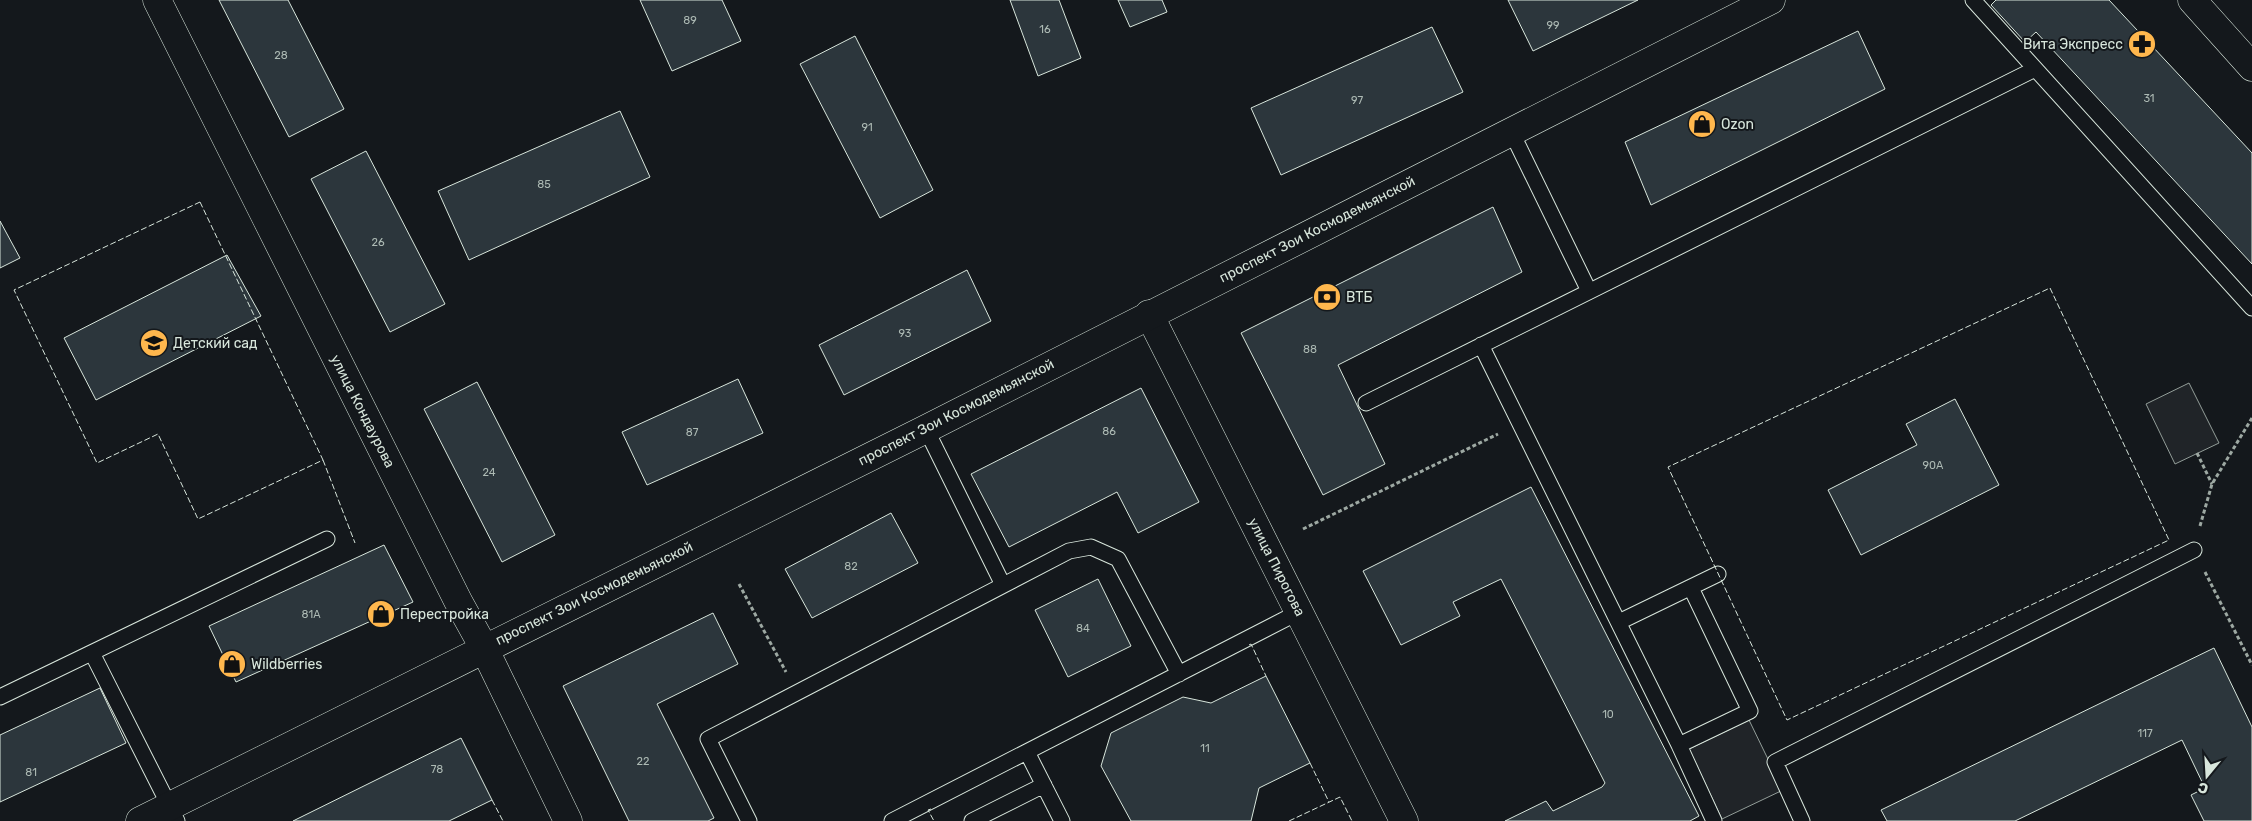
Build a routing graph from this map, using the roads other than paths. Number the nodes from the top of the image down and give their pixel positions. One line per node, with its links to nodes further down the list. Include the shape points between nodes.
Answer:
1 (157, 0): 21 (street, улица Кондаурова)
2 (1771, 0): 7 (street, проспект Зои Космодемьянской)
3 (1973, 0): 6 (lane)
4 (2192, 0): 5 (street)
5 (2252, 66)
6 (2035, 69): 8 (lane); 9 (lane)
7 (1510, 131): 8 (lane); 10 (street, проспект Зои Космодемьянской)
8 (1589, 291): 11 (lane)
9 (2252, 308)
10 (1149, 314): 13 (street, проспект Зои Космодемьянской); 19 (street, улица Пирогова)
11 (1480, 345): 12 (lane); 20 (lane)
12 (1366, 403)
13 (926, 428): 17 (lane); 21 (street, проспект Зои Космодемьянской)
14 (327, 539): 22 (lane)
15 (2194, 550): 37 (lane, via 1775,762)
16 (1718, 574): 18 (lane)
17 (1003, 585): 23 (lane, via 1069,551 1091,547 1118,559); 32 (lane, via 708,739)
18 (1691, 588): 20 (lane); 25 (lane, via 1750,711)
19 (1299, 612): 23 (lane); 35 (street, улица Пирогова)
20 (1619, 622): 25 (lane)
21 (484, 648): 28 (street, проспект Зои Космодемьянской); 31 (street, улица Кондаурова)
22 (92, 653): 24 (lane); 28 (lane)
23 (1179, 674): 26 (lane)
24 (0, 697)
25 (1679, 745): 36 (lane)
26 (1027, 752): 27 (lane); 29 (lane)
27 (1044, 785): 33 (lane); 34 (lane)
28 (174, 814): 30 (street, проспект Зои Космодемьянской)
29 (895, 820)
30 (140, 821)
31 (568, 821)
32 (748, 821)
33 (972, 821)
34 (1062, 821)
35 (1404, 821)
36 (1714, 821)
37 (1802, 821)

